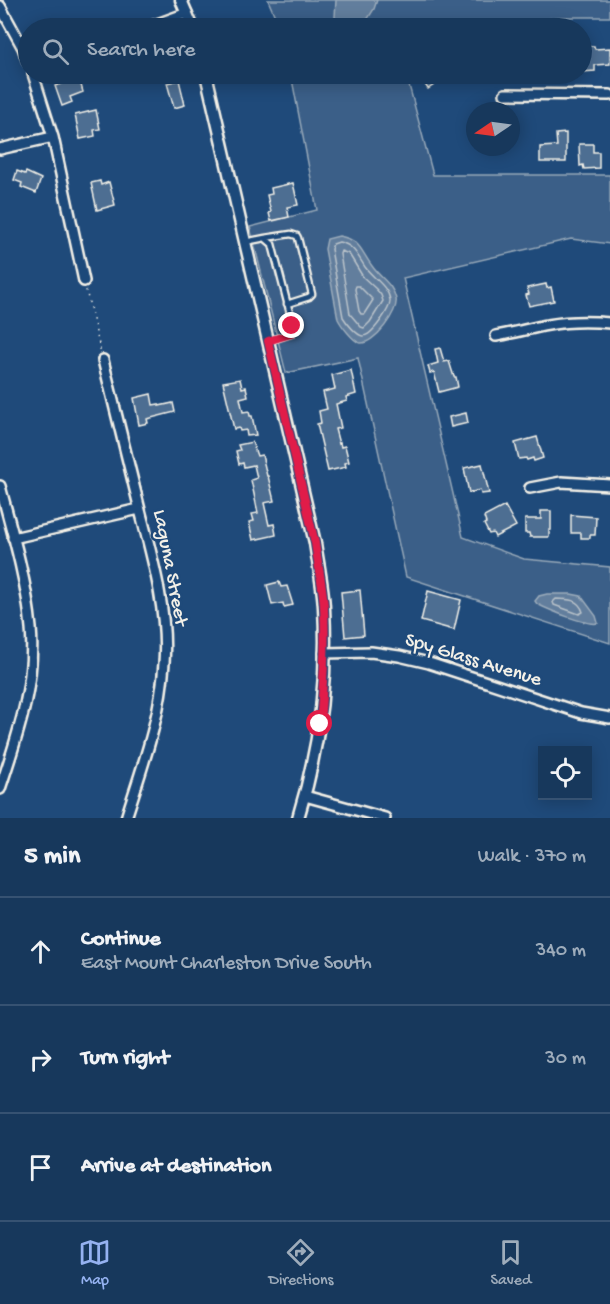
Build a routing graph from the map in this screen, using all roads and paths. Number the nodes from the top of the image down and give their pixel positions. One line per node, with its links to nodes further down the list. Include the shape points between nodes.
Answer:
1 (181, 0): 3 (street)
2 (0, 6): 6 (street)
3 (187, 13): 4 (street); 5 (street)
4 (173, 18)
5 (189, 18)
6 (18, 39)
7 (36, 84): 11 (street)
8 (208, 84): 14 (street)
9 (505, 94): 10 (street)
10 (610, 95)
11 (53, 137): 12 (street); 15 (street)
12 (0, 149)
13 (264, 238): 14 (lane); 16 (lane, via 274,249); 16 (lane, via 291,234 298,238 312,294)
14 (245, 242): 19 (street)
15 (84, 281): 20 (path)
16 (287, 303): 19 (lane, via 291,334)
17 (610, 323): 18 (street, via 572,321)
18 (496, 336)
19 (268, 341): 26 (street, via 315,543 324,606)
20 (103, 360): 24 (street, Laguna Street)
21 (610, 485): 23 (street, via 561,482)
22 (0, 486): 25 (street)
23 (530, 488)
24 (139, 508): 25 (street); 30 (street, Laguna Street, via 161,607 165,662 154,730)
25 (14, 538): 28 (street, via 28,605 31,655 23,715)
26 (324, 653): 27 (street, Spy Glass Avenue, via 399,656 581,713); 29 (street, via 320,724)
27 (610, 718)
28 (0, 789)
29 (305, 796): 31 (street); 32 (street)
30 (126, 818)
31 (298, 818)
32 (385, 818)

